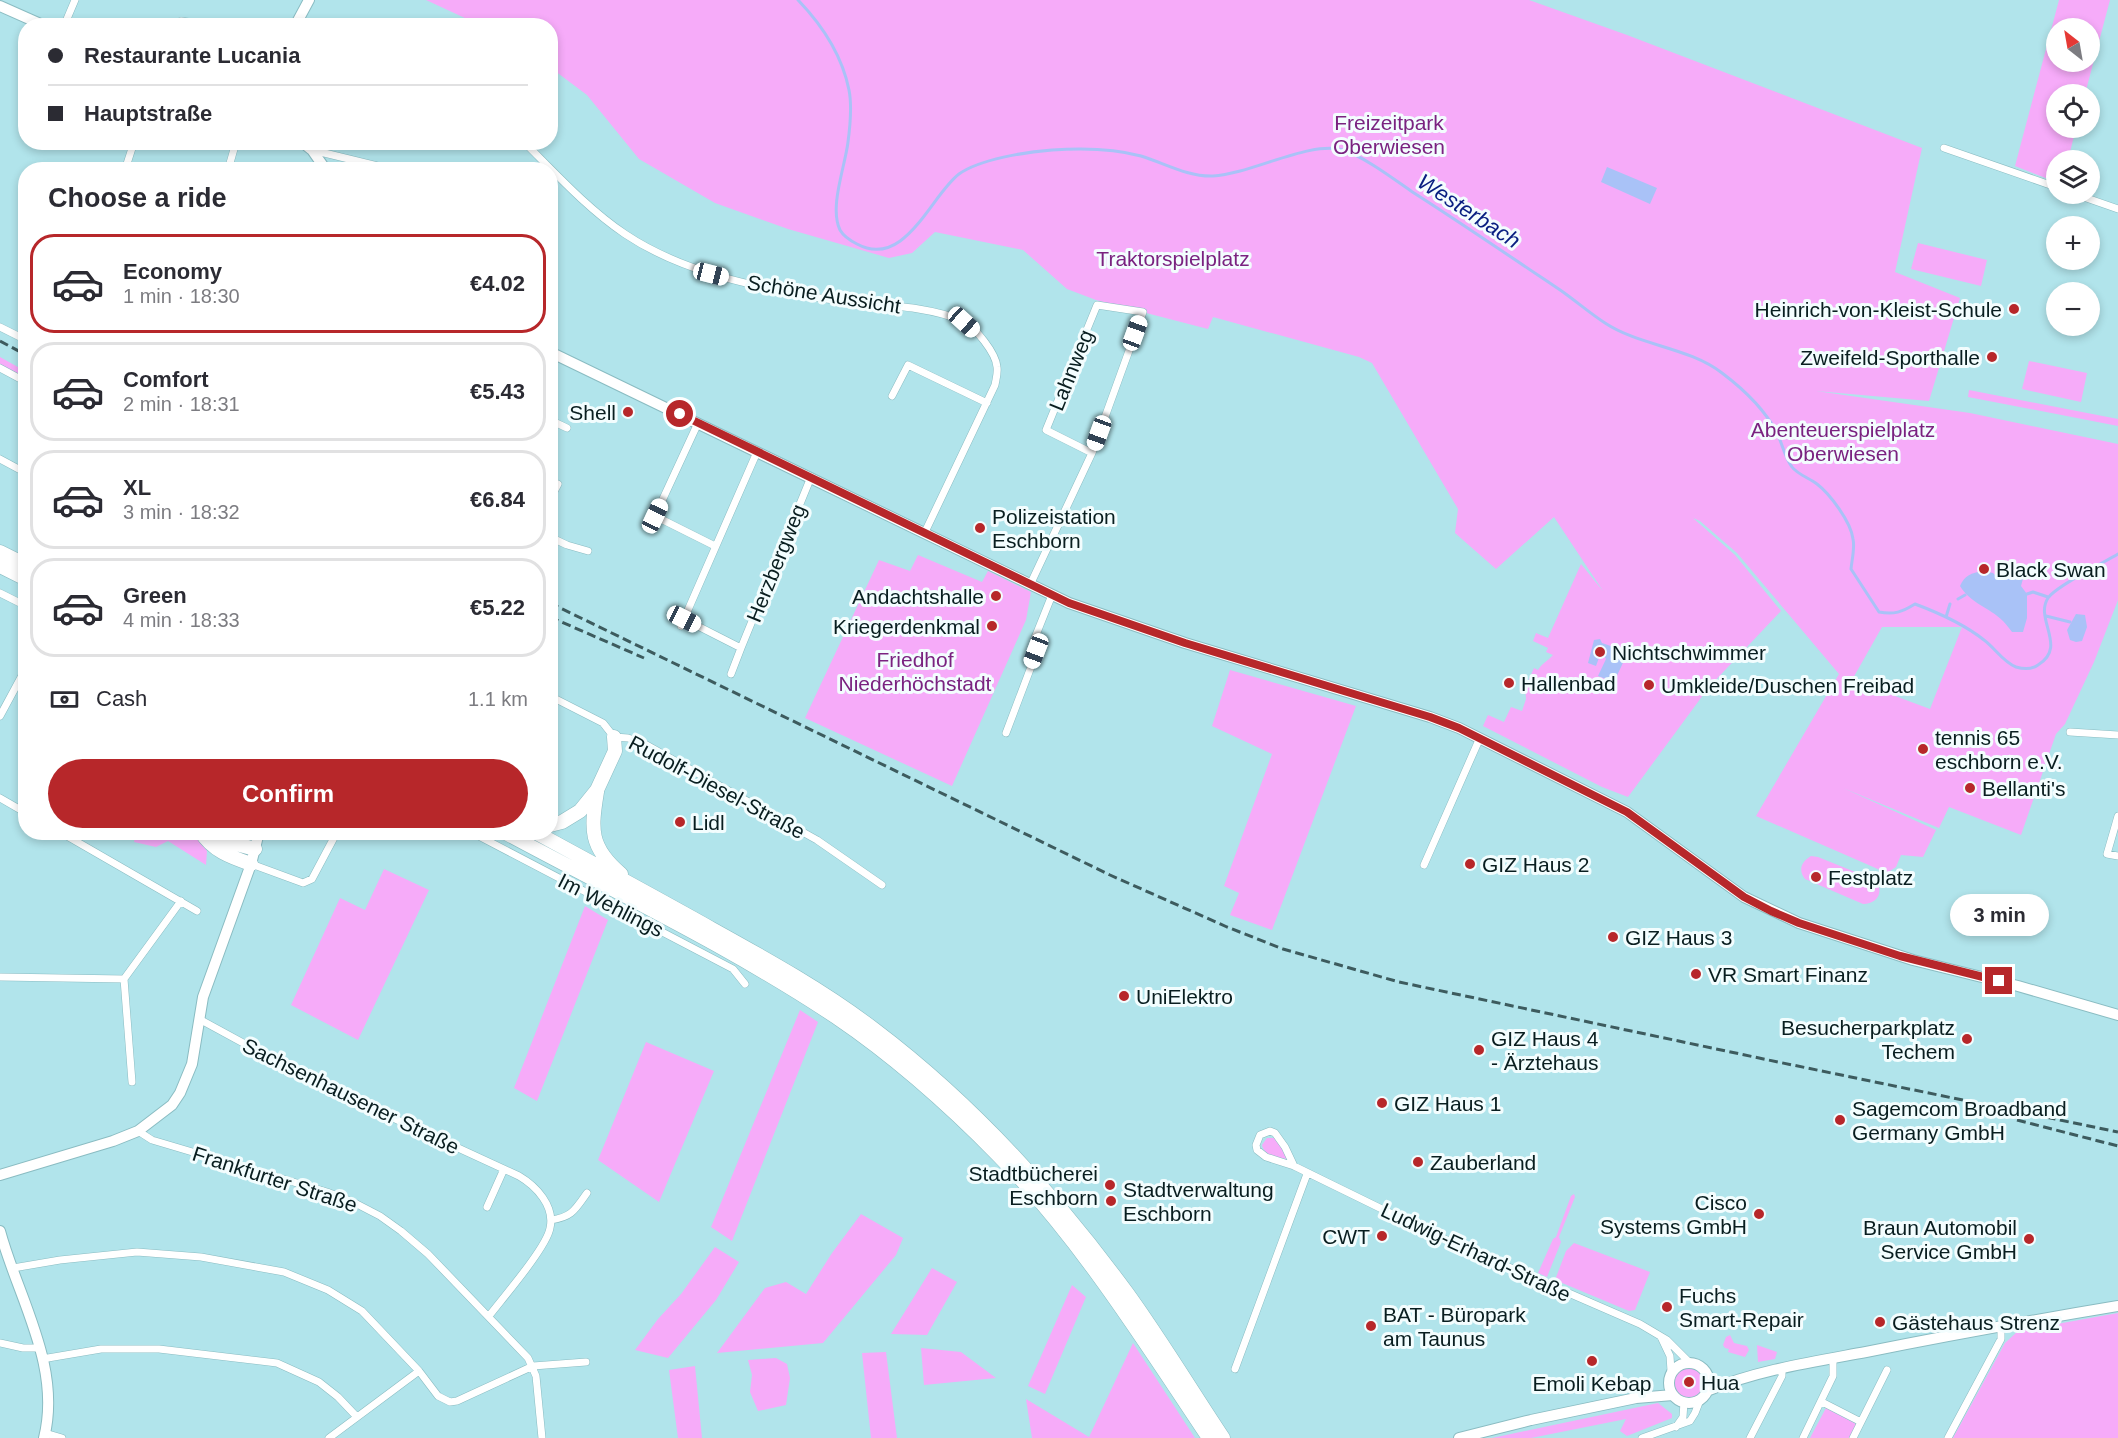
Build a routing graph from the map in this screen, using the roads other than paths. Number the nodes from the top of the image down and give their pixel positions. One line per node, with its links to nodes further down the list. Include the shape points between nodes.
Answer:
1 (75, 0): 5 (street)
2 (309, 0): 6 (street)
3 (5, 5): 4 (street)
4 (30, 18)
5 (67, 18)
6 (299, 18)
7 (1944, 148): 14 (street)
8 (312, 150): 10 (street); 11 (street)
9 (532, 150): 12 (street, Schöne Aussicht)
10 (320, 162)
11 (361, 162)
12 (545, 162)
13 (558, 175): 23 (street, Schöne Aussicht, via 626,235 711,274 791,292 926,310 964,322 984,339 997,365 995,385)
14 (2046, 184)
15 (2100, 203): 16 (street)
16 (2118, 209)
17 (0, 327): 18 (street)
18 (18, 336)
19 (558, 356): 24 (street)
20 (0, 368): 21 (street)
21 (18, 378)
22 (892, 396): 23 (street, via 908,365)
23 (987, 403): 32 (street, Schöne Aussicht)
24 (698, 423): 27 (street); 34 (street, via 655,516)
25 (558, 424): 26 (street)
26 (567, 428)
27 (758, 452): 31 (street); 34 (street)
28 (1092, 453): 28 (street, Lahnweg, via 1143,312 1097,305 1046,430); 40 (street)
29 (0, 459): 30 (street)
30 (18, 469)
31 (811, 477): 32 (street); 44 (street, Herzbergweg)
32 (925, 532): 40 (street)
33 (558, 541): 35 (street)
34 (715, 546): 44 (street, Herzbergweg, via 683,622)
35 (588, 551)
36 (0, 552): 37 (highway)
37 (18, 561)
38 (0, 566): 39 (highway)
39 (18, 575)
40 (1030, 585): 42 (street)
41 (0, 592): 43 (street)
42 (1052, 595): 50 (street); 53 (street, via 1185,643 1438,719)
43 (18, 602)
44 (741, 648): 45 (street, Herzbergweg)
45 (732, 674)
46 (18, 683): 48 (street)
47 (558, 700): 52 (street, Rudolf-Diesel-Straße, via 603,723)
48 (0, 716)
49 (2070, 732): 51 (street)
50 (1006, 733)
51 (2118, 735)
52 (614, 737): 54 (highway, via 615,751); 71 (street, Rudolf-Diesel-Straße, via 635,740 728,790 817,840)
53 (1479, 740): 70 (street); 78 (street, via 1627,812 1744,897 1799,923 1914,960)
54 (597, 790): 58 (highway, via 580,811); 72 (highway, via 593,836 605,858)
55 (0, 798): 56 (street)
56 (18, 808)
57 (2118, 816): 68 (street, via 2107,854)
58 (558, 823)
59 (74, 840): 73 (street)
60 (207, 840): 69 (highway, via 223,853)
61 (226, 840): 67 (highway)
62 (257, 840): 67 (street)
63 (333, 840): 69 (street, via 309,882)
64 (486, 840): 77 (street, Im Wehlings, via 732,969)
65 (519, 840): 122 (highway, via 796,992 900,1066 1000,1157 1043,1206 1118,1303)
66 (550, 840): 72 (highway)
67 (255, 849): 69 (street)
68 (2118, 856)
69 (252, 864): 79 (street, via 203,997)
70 (1424, 865)
71 (882, 885)
72 (638, 888): 123 (highway, via 780,967 843,1008 897,1047 970,1110 1091,1245)
73 (181, 901): 74 (street); 76 (street)
74 (197, 911)
75 (0, 977): 76 (street)
76 (124, 979): 80 (street)
77 (745, 984)
78 (2118, 1015)
79 (199, 1019): 81 (street, via 192,1064 180,1093 160,1116); 83 (street, Sachsenhausener Straße, via 315,1082)
80 (132, 1082)
81 (138, 1131): 85 (street); 92 (street, Frankfurter Straße, via 152,1140 327,1192 380,1216 428,1254)
82 (1294, 1166): 82 (street, Ludwig-Erhard-Straße, via 1275,1132 1260,1135 1256,1144 1259,1153); 84 (street, Ludwig-Erhard-Straße)
83 (504, 1169): 87 (street); 88 (street, Sachsenhausener Straße, via 537,1189)
84 (1307, 1173): 94 (street, Ludwig-Erhard-Straße); 103 (street)
85 (0, 1175)
86 (587, 1193): 88 (street, via 573,1213)
87 (487, 1207)
88 (550, 1220): 92 (street, via 544,1243)
89 (0, 1231): 90 (street)
90 (13, 1268): 96 (street); 105 (street, via 138,1252 201,1257 284,1272 328,1290 362,1311)
91 (2118, 1306): 93 (street)
92 (489, 1316): 101 (street, Frankfurter Straße, via 524,1351)
93 (2001, 1326): 97 (street); 129 (street, via 2001,1339)
94 (1660, 1335): 100 (street, Ludwig-Erhard-Straße); 106 (street, via 1670,1356)
95 (0, 1343): 96 (street)
96 (40, 1348): 98 (street)
97 (1833, 1358): 102 (street); 113 (street, via 1833,1376)
98 (42, 1359): 114 (street, via 101,1349 159,1349 277,1363 319,1382); 117 (street, via 49,1400)
99 (586, 1362): 101 (street)
100 (1689, 1362): 106 (street, via 1679,1364); 107 (street, via 1702,1367)
101 (533, 1366): 105 (street, via 457,1401 438,1396); 121 (street, Frankfurter Straße)
102 (1782, 1368): 108 (street); 126 (street, via 1782,1376)
103 (1235, 1369)
104 (1887, 1370): 115 (street)
105 (419, 1371): 114 (street)
106 (1670, 1375): 109 (street); 111 (street, via 1656,1389)
107 (1708, 1376): 108 (street); 110 (street)
108 (1738, 1379): 110 (street)
109 (1673, 1395): 111 (street); 112 (street)
110 (1703, 1396): 112 (street, via 1692,1403); 116 (street, via 1693,1418)
111 (1636, 1398): 124 (street)
112 (1684, 1402): 116 (street, via 1683,1417)
113 (1822, 1402): 115 (street); 127 (street)
114 (357, 1416): 120 (street)
115 (1861, 1422): 128 (street)
116 (1676, 1427): 118 (street)
117 (45, 1436): 119 (street)
118 (1652, 1436): 125 (street)
119 (62, 1438)
120 (329, 1438)
121 (542, 1438)
122 (1209, 1438)
123 (1223, 1438)
124 (1459, 1438)
125 (1642, 1438)
126 (1750, 1438)
127 (1803, 1438)
128 (1853, 1438)
129 (1948, 1438)

